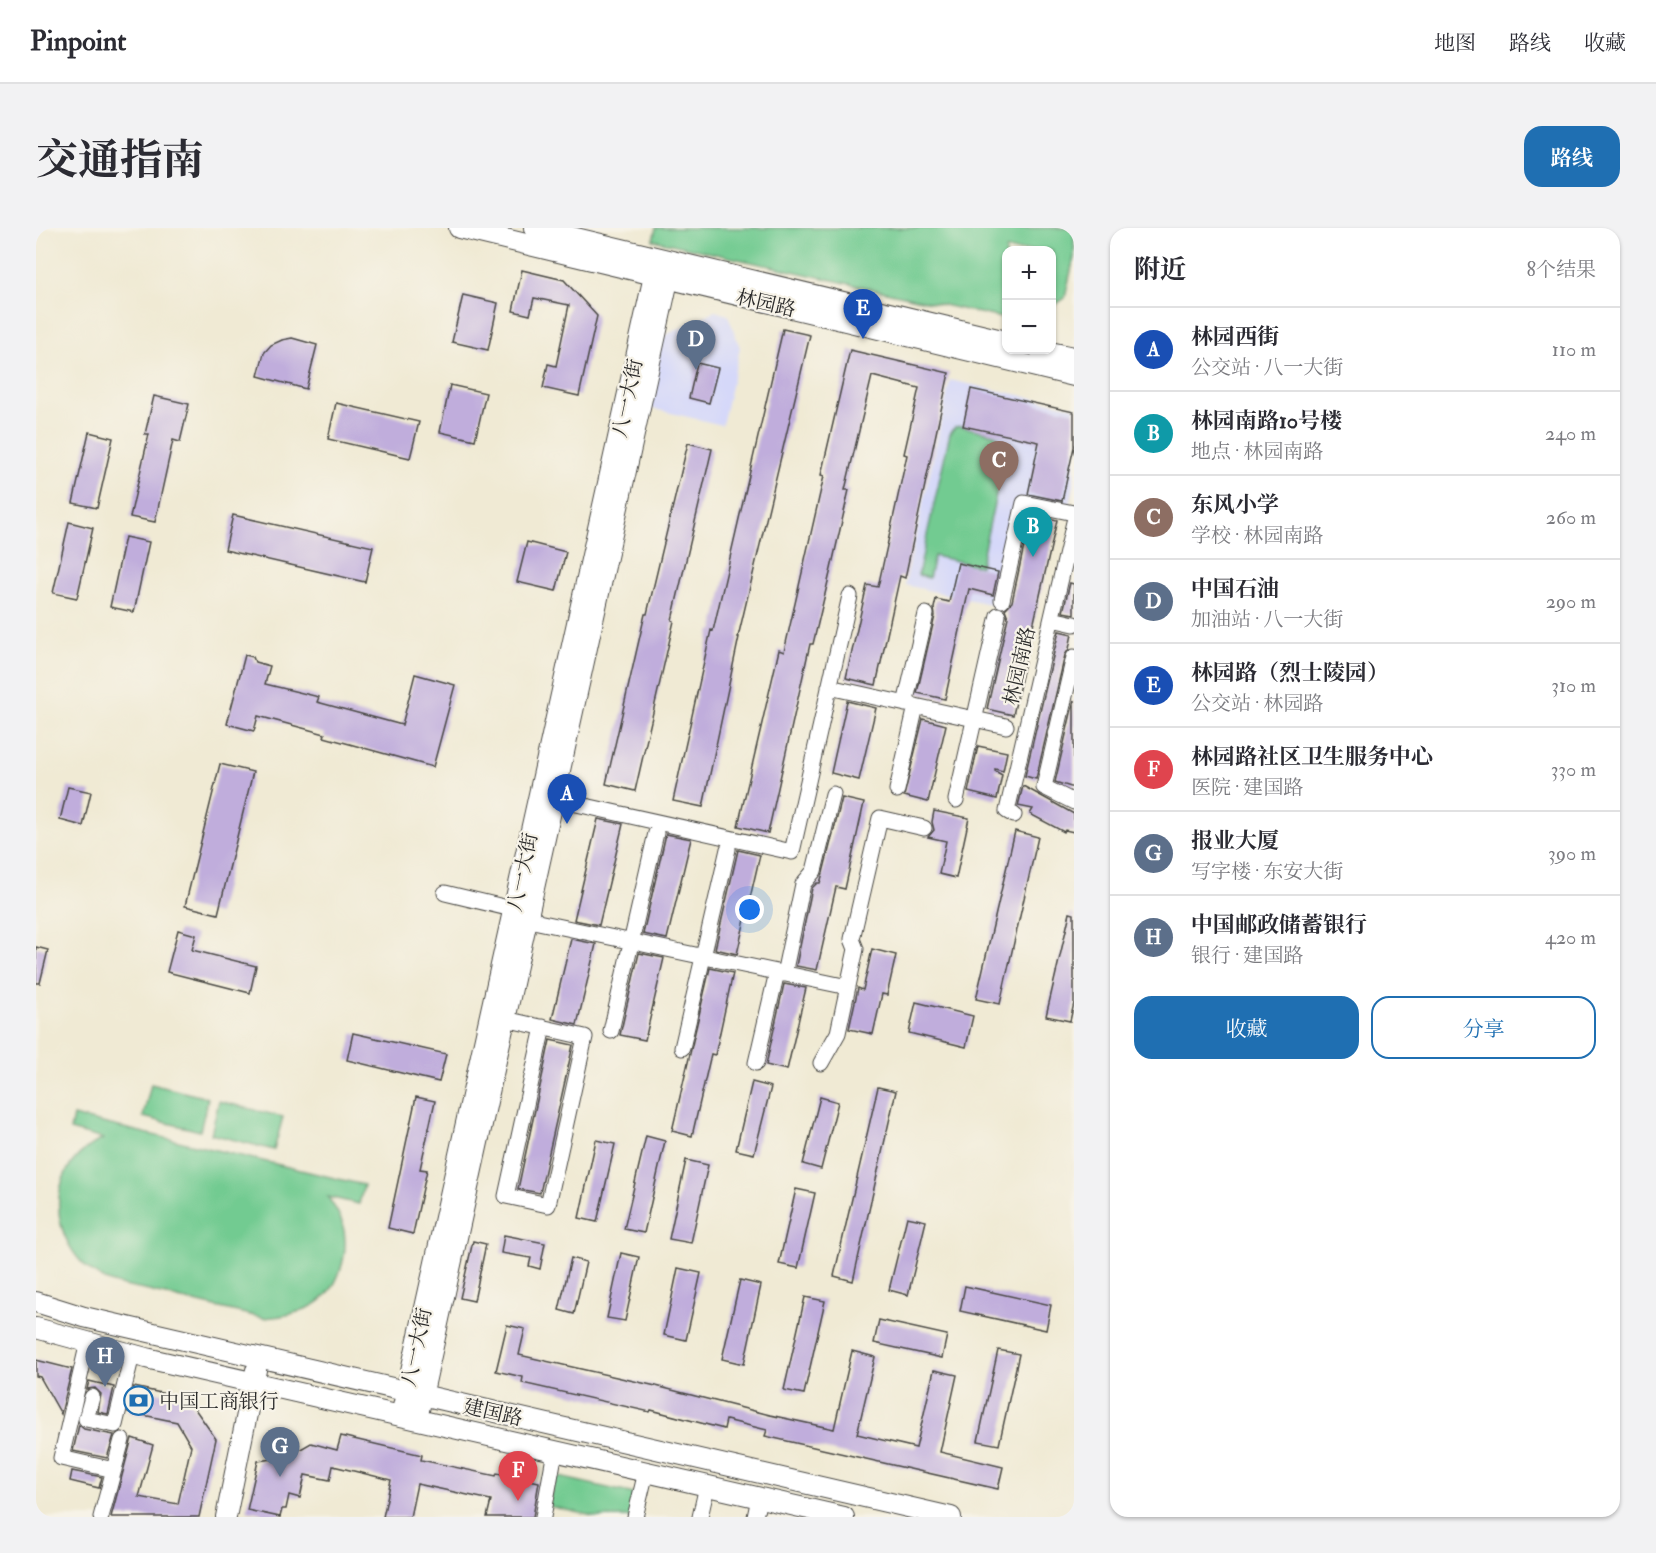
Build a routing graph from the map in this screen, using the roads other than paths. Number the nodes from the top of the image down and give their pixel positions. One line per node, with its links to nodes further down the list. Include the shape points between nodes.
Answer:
1 (459, 228): 3 (main road, 林园路)
2 (534, 228): 3 (main road, 林园路)
3 (663, 269): 4 (main road, 林园路); 7 (main road, 林园路); 22 (main road, 八一大街); 32 (main road, 八一大街)
4 (1002, 340)
5 (1056, 353): 6 (main road)
6 (1074, 357)
7 (1074, 376)
8 (1074, 513): 11 (street, via 1024,503)
9 (1074, 522): 14 (street, 林园南路)
10 (850, 596): 17 (street)
11 (1002, 600)
12 (926, 614): 18 (street)
13 (998, 615): 19 (street)
14 (1052, 619): 15 (street); 26 (street, 林园南路, via 1007,811)
15 (1074, 624)
16 (1074, 657): 25 (street, via 1044,787)
17 (829, 687): 18 (street); 22 (street, via 792,852)
18 (911, 705): 19 (street); 21 (street)
19 (974, 719): 20 (street); 24 (street)
20 (1006, 726)
21 (897, 790)
22 (555, 794): 27 (street); 32 (main road, 八一大街)
23 (833, 794): 35 (street, via 814,871 803,884)
24 (956, 800)
25 (1074, 802)
26 (1014, 815)
27 (729, 828)
28 (924, 828): 36 (street, via 880,818 852,939 856,949)
29 (656, 833): 33 (street)
30 (728, 849): 34 (street)
31 (445, 893): 32 (street)
32 (521, 911): 33 (street, via 538,922); 37 (main road, 八一大街); 49 (main road, 八一大街)
33 (632, 942): 34 (street); 39 (street)
34 (703, 957): 35 (street); 40 (street)
35 (780, 973): 36 (street); 41 (street)
36 (848, 987): 42 (street, via 838,1033)
37 (506, 1018): 38 (street); 49 (main road, 八一大街)
38 (543, 1027): 38 (street, via 585,1037 548,1205 506,1196)
39 (611, 1032)
40 (682, 1048)
41 (756, 1063)
42 (821, 1063)
43 (36, 1302): 47 (main road, 建国路, via 84,1317)
44 (36, 1328): 45 (main road, 建国路)
45 (88, 1342): 46 (main road, 建国路); 55 (street, via 61,1458)
46 (132, 1354): 48 (main road, 建国路); 50 (street, via 115,1425 86,1419)
47 (258, 1357): 48 (main road); 49 (main road, 建国路)
48 (253, 1383): 51 (main road, 建国路); 60 (main road)
49 (414, 1394): 51 (main road, 八一大街); 54 (main road, 建国路)
50 (92, 1398)
51 (409, 1418): 53 (main road, 建国路)
52 (122, 1440): 55 (street)
53 (555, 1451): 56 (main road, 建国路); 61 (street)
54 (713, 1462): 57 (main road); 66 (main road, 建国路)
55 (114, 1470): 59 (street)
56 (646, 1472): 57 (main road, 建国路); 62 (street)
57 (707, 1486): 58 (main road, 建国路); 63 (street)
58 (759, 1498): 64 (street); 65 (main road, 建国路)
59 (101, 1517)
60 (226, 1517)
61 (543, 1517)
62 (635, 1517)
63 (700, 1517)
64 (755, 1517)
65 (844, 1517)
66 (951, 1517)

